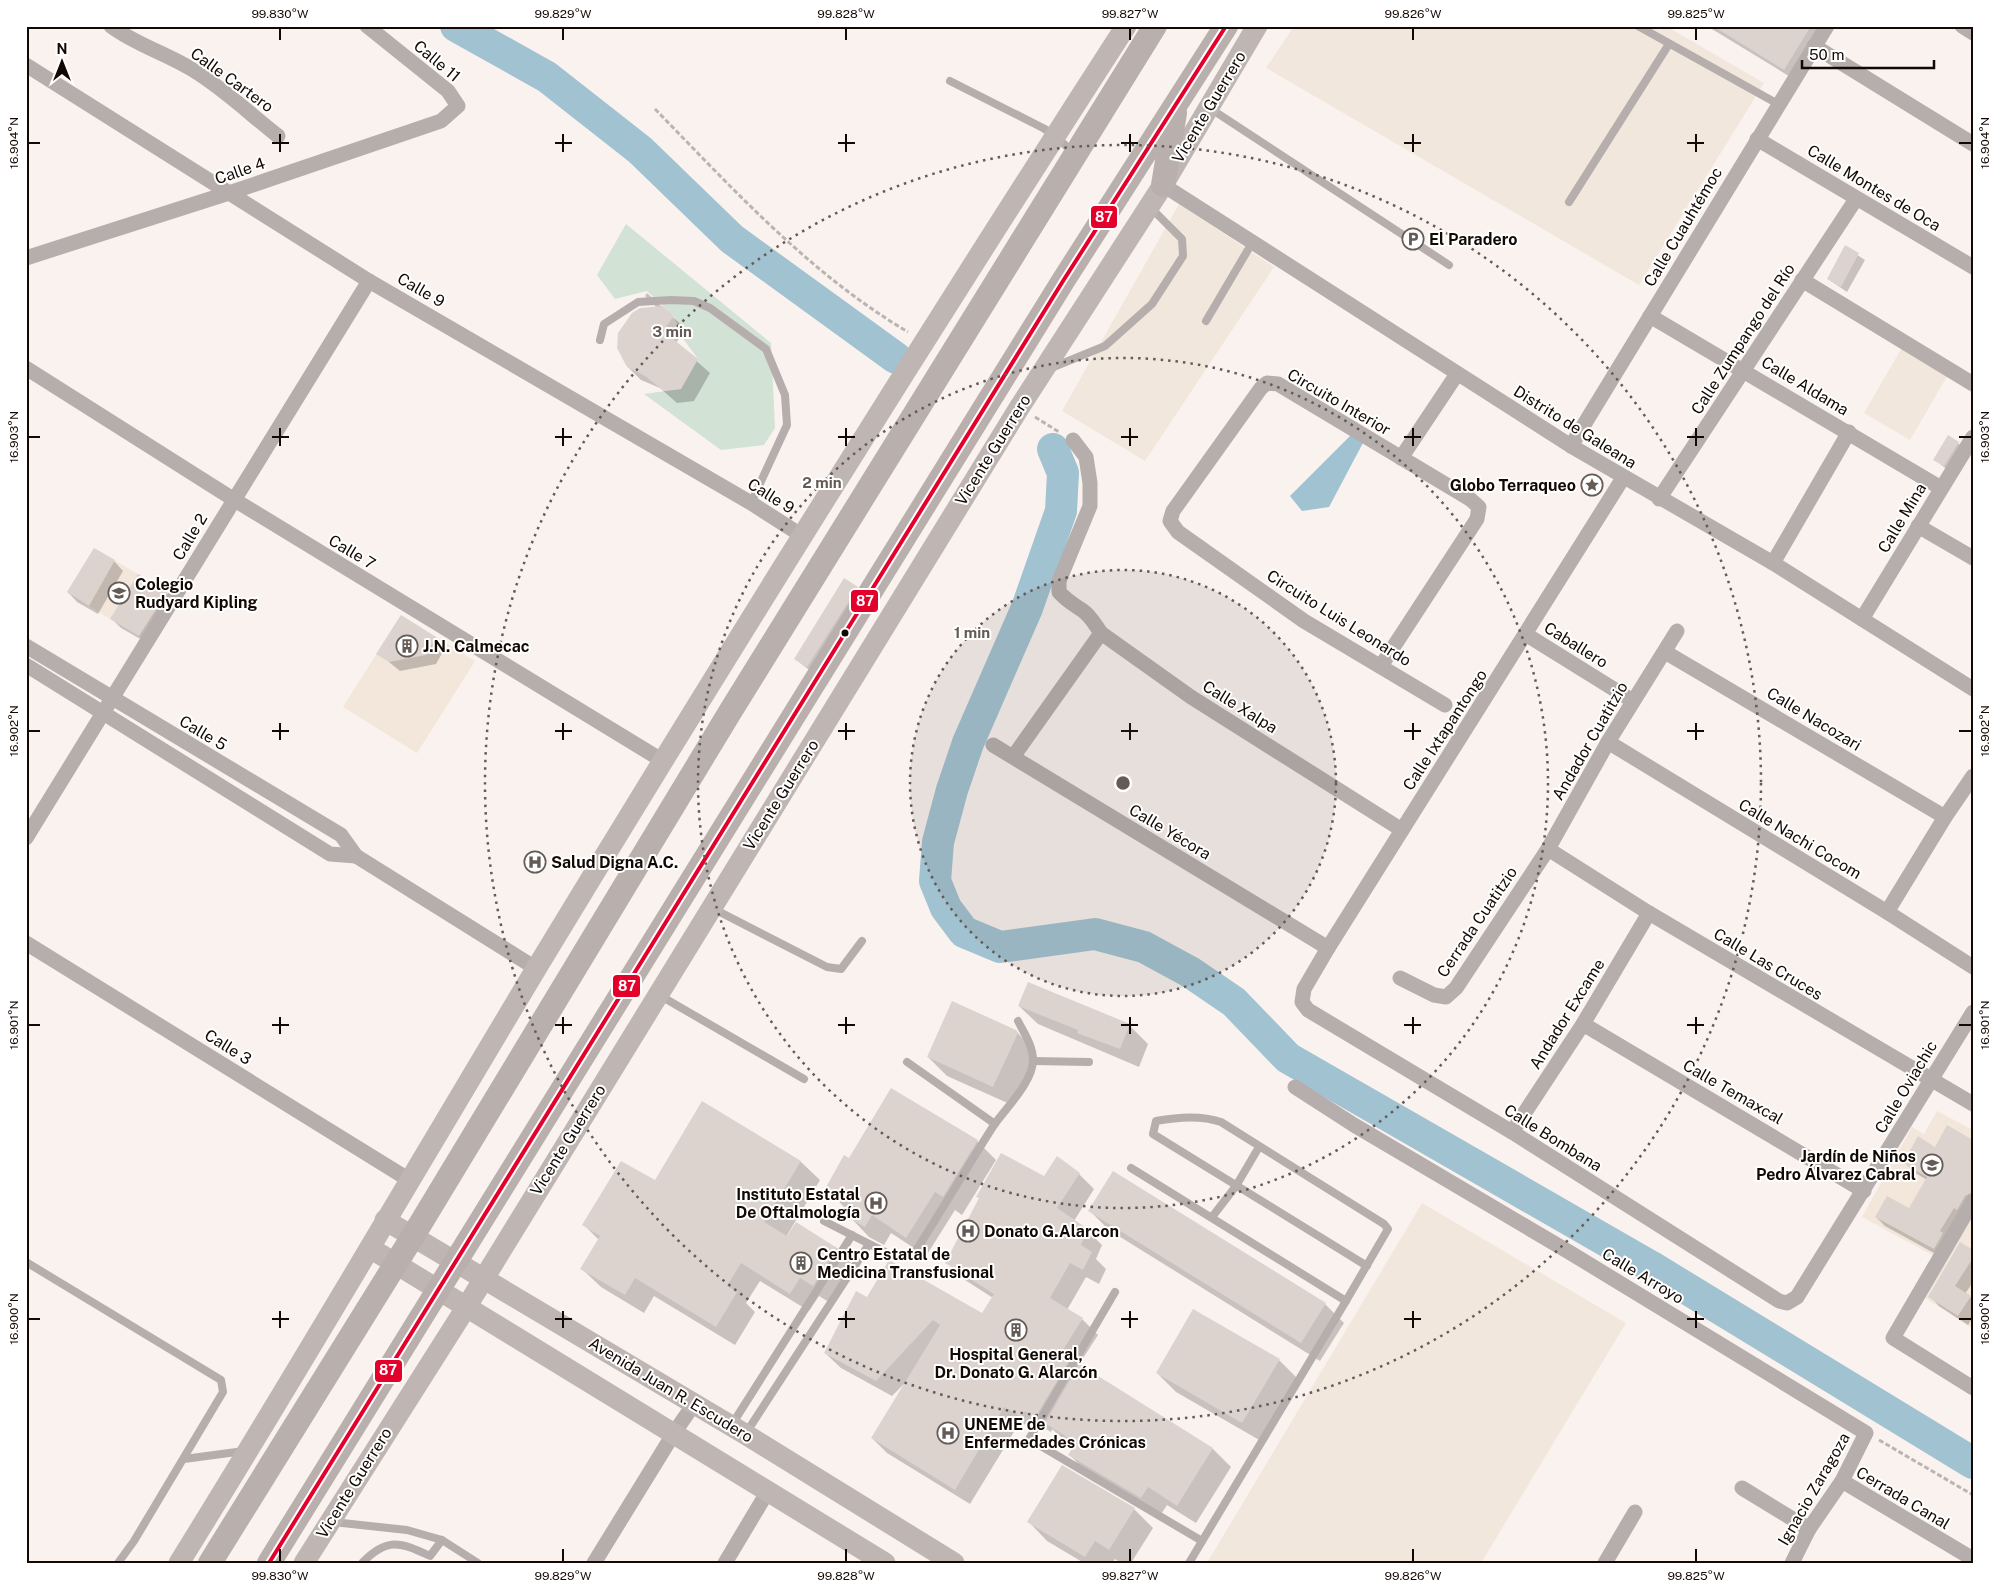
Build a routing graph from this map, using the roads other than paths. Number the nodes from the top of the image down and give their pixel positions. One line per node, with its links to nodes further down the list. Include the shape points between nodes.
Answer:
1 (111, 26): 18 (street, Calle Cartero, via 194,71)
2 (367, 26): 16 (street, Calle 11, via 448,91)
3 (1226, 26): 14 (main road)
4 (1257, 26): 17 (main road, Vicente Guerrero)
5 (1638, 26): 10 (lane)
6 (1827, 26): 11 (street, Calle Cuauhtémoc)
7 (1962, 26): 9 (street)
8 (1140, 30): 19 (main road); 22 (main road)
9 (1973, 32)
10 (1669, 44): 15 (lane); 26 (lane)
11 (1814, 46): 15 (street, Calle Cuauhtémoc); 21 (street)
12 (26, 65): 24 (street, Calle 9)
13 (950, 82): 19 (lane)
14 (1176, 104): 23 (main road); 118 (main road)
15 (1778, 104): 20 (street, Calle Cuauhtémoc)
16 (458, 106): 24 (street, Calle 4, via 440,121)
17 (1209, 108): 23 (main road, Vicente Guerrero); 30 (lane)
18 (278, 136)
19 (1056, 136): 22 (lane); 54 (main road)
20 (1757, 139): 25 (street, Calle Montes de Oca); 34 (street, Calle Cuauhtémoc)
21 (1973, 144)
22 (1076, 156): 71 (main road)
23 (1163, 185): 27 (main road, Vicente Guerrero); 28 (street, Distrito de Galeana)
24 (232, 192): 29 (street, Calle 4); 32 (street, Calle 9)
25 (1856, 199): 31 (street, Calle Montes de Oca); 33 (street, Calle Zumpango del Río)
26 (1569, 202)
27 (1149, 207): 39 (main road, Vicente Guerrero); 39 (lane, via 1182,239 1183,256 1152,304 1106,346)
28 (1252, 243): 35 (lane); 40 (street, Distrito de Galeana)
29 (26, 258)
30 (1449, 265)
31 (1973, 267)
32 (369, 280): 49 (street, Calle 2); 51 (street, Calle 9)
33 (1802, 280): 38 (street, Calle Zumpango del Río); 41 (street)
34 (1650, 316): 38 (street, Calle Aldama); 45 (street, Calle Cuauhtémoc)
35 (1206, 321)
36 (600, 340): 51 (lane, via 604,324 638,302 694,301 728,320 766,349 785,395 787,425)
37 (26, 368): 49 (street, Calle 7)
38 (1744, 370): 42 (street, Calle Aldama); 50 (street, Calle Zumpango del Río)
39 (1042, 372): 82 (main road, Vicente Guerrero)
40 (1457, 374): 45 (street, Distrito de Galeana); 46 (street)
41 (1973, 384)
42 (1849, 432): 48 (street, Calle Aldama); 56 (street)
43 (1973, 436): 48 (street, Calle Mina)
44 (1073, 440): 59 (street, Calle Xalpa, via 1086,457 1090,506 1059,581 1059,592 1091,618)
45 (1571, 446): 47 (street, Distrito de Galeana)
46 (1401, 458): 52 (street, Circuito Interior, via 1278,384 1267,383 1173,511); 64 (street, Circuito Interior, via 1479,507 1477,519)
47 (1623, 478): 50 (street, Distrito de Galeana); 60 (street, Calle Ixtapantongo)
48 (1941, 488): 53 (street, Calle Mina)
49 (233, 499): 67 (street, Calle 2); 75 (street, Calle 7)
50 (1660, 499): 56 (street, Distrito de Galeana)
51 (751, 503): 54 (street, Calle 9)
52 (1170, 521): 64 (street, Circuito Luis Leonardo, via 1178,532 1304,621)
53 (1918, 526): 55 (street); 57 (street, Calle Mina)
54 (804, 537): 66 (main road)
55 (1973, 558)
56 (1773, 563): 57 (street, Distrito de Galeana)
57 (1862, 619): 65 (street, Distrito de Galeana)
58 (1677, 631): 62 (street)
59 (1101, 633): 74 (street); 78 (street, Calle Xalpa, via 1191,697)
60 (1527, 635): 68 (street, Caballero); 78 (street, Calle Ixtapantongo)
61 (26, 646): 67 (street, Calle 5)
62 (1665, 652): 68 (street, Andador Cuatitzio); 77 (street, Calle Nacozari)
63 (26, 665): 70 (street, Calle 5)
64 (1381, 666): 69 (street, Circuito Luis Leonardo)
65 (1973, 689)
66 (703, 698): 71 (main road); 75 (main road)
67 (113, 699): 70 (street, Calle 2); 81 (street, Calle 5, via 341,835)
68 (1633, 701): 72 (street, Andador Cuatitzio)
69 (1445, 705)
70 (104, 712): 79 (street, Calle 2); 81 (street, Calle 5, via 330,854)
71 (730, 712): 115 (main road)
72 (1608, 742): 80 (street, Andador Cuatitzio); 83 (street, Calle Nachi Cocom)
73 (993, 745): 74 (street, Calle Yécora)
74 (1013, 757): 87 (street, Calle Yécora)
75 (663, 761): 89 (main road)
76 (1973, 776): 77 (street)
77 (1945, 817): 83 (street)
78 (1402, 830): 87 (street, Calle Ixtapantongo)
79 (26, 838)
80 (1548, 850): 84 (street, Calle Las Cruces); 90 (street, Cerrada Cuatitzio, via 1456,988 1446,996 1434,995)
81 (356, 856): 89 (street, Calle 5)
82 (712, 908): 85 (lane, via 827,967 841,969); 91 (main road, Vicente Guerrero)
83 (1887, 912): 88 (street, Calle Nachi Cocom)
84 (1649, 913): 95 (street, Andador Excame); 100 (street, Calle Las Cruces)
85 (862, 941)
86 (26, 943): 107 (street, Calle 3)
87 (1328, 948): 92 (street, Calle Ixtapantongo, via 1304,990)
88 (1973, 967)
89 (536, 969): 107 (main road)
90 (1400, 978)
91 (658, 995): 99 (lane); 122 (main road, Vicente Guerrero)
92 (1302, 1002): 104 (street, Calle Bombana, via 1308,1010)
93 (1973, 1012): 100 (street, Calle Oviachic)
94 (1018, 1021): 96 (lane)
95 (1583, 1024): 104 (street, Andador Excame); 109 (street, Calle Temaxcal)
96 (1033, 1061): 98 (lane); 103 (lane, via 1014,1100)
97 (907, 1062): 103 (lane)
98 (1089, 1062)
99 (804, 1080)
100 (1930, 1081): 102 (street, Calle Las Cruces); 109 (street, Calle Oviachic)
101 (1296, 1087): 132 (street, Calle Arroyo, via 1362,1130)
102 (1973, 1104)
103 (995, 1124): 116 (lane, via 915,1252 906,1257 895,1257)
104 (1512, 1132): 126 (street, Calle Bombana, via 1779,1301)
105 (1260, 1147): 108 (lane); 108 (lane, via 1212,1119 1175,1117 1156,1121 1153,1134); 121 (lane, via 1384,1224 1388,1229)
106 (1131, 1168): 111 (lane)
107 (410, 1181): 112 (main road)
108 (1236, 1186): 111 (lane); 121 (lane)
109 (1864, 1191): 126 (street, Calle Oviachic, via 1797,1297)
110 (1973, 1201): 128 (street, via 1893,1338)
111 (1212, 1217): 125 (lane)
112 (385, 1220): 115 (main road, Avenida Juan R. Escudero); 117 (main road)
113 (824, 1221): 114 (lane)
114 (852, 1235): 116 (lane); 130 (lane)
115 (413, 1236): 118 (main road, Avenida Juan R. Escudero); 120 (main road)
116 (868, 1244): 130 (lane)
117 (370, 1248): 120 (main road); 133 (main road)
118 (454, 1261): 122 (main road, Avenida Juan R. Escudero); 123 (main road)
119 (26, 1262): 134 (lane, via 222,1380 223,1392)
120 (396, 1263): 123 (main road); 146 (main road)
121 (1367, 1266): 125 (lane)
122 (484, 1278): 127 (main road, Vicente Guerrero); 129 (main road, Avenida Juan R. Escudero)
123 (438, 1288): 127 (main road); 147 (main road)
124 (1114, 1292): 142 (lane, via 1029,1439)
125 (1346, 1301): 142 (lane)
126 (1787, 1303)
127 (467, 1306): 131 (main road); 139 (main road, Vicente Guerrero)
128 (1973, 1388)
129 (694, 1404): 130 (main road, Avenida Juan R. Escudero); 131 (street)
130 (738, 1430): 154 (main road, Avenida Juan R. Escudero)
131 (674, 1433): 137 (main road); 151 (street)
132 (1866, 1433): 135 (street, Ignacio Zaragoza)
133 (249, 1450): 134 (lane); 145 (main road)
134 (184, 1459): 144 (lane)
135 (1842, 1481): 140 (street, Ignacio Zaragoza); 143 (street, Cerrada Canal)
136 (1742, 1488): 140 (street)
137 (768, 1490): 152 (street); 153 (main road)
138 (1635, 1512): 156 (street)
139 (330, 1522): 141 (lane, via 407,1530); 148 (main road, Vicente Guerrero)
140 (1809, 1529): 157 (street, Ignacio Zaragoza)
141 (442, 1540): 149 (lane, via 430,1556 407,1545 391,1543 374,1550); 150 (lane)
142 (1202, 1541): 155 (lane)
143 (1973, 1559)
144 (118, 1563)
145 (178, 1563)
146 (210, 1563)
147 (269, 1563)
148 (304, 1563)
149 (362, 1563)
150 (478, 1563)
151 (594, 1563)
152 (725, 1563)
153 (885, 1563)
154 (954, 1563)
155 (1189, 1563)
156 (1605, 1563)
157 (1792, 1563)

